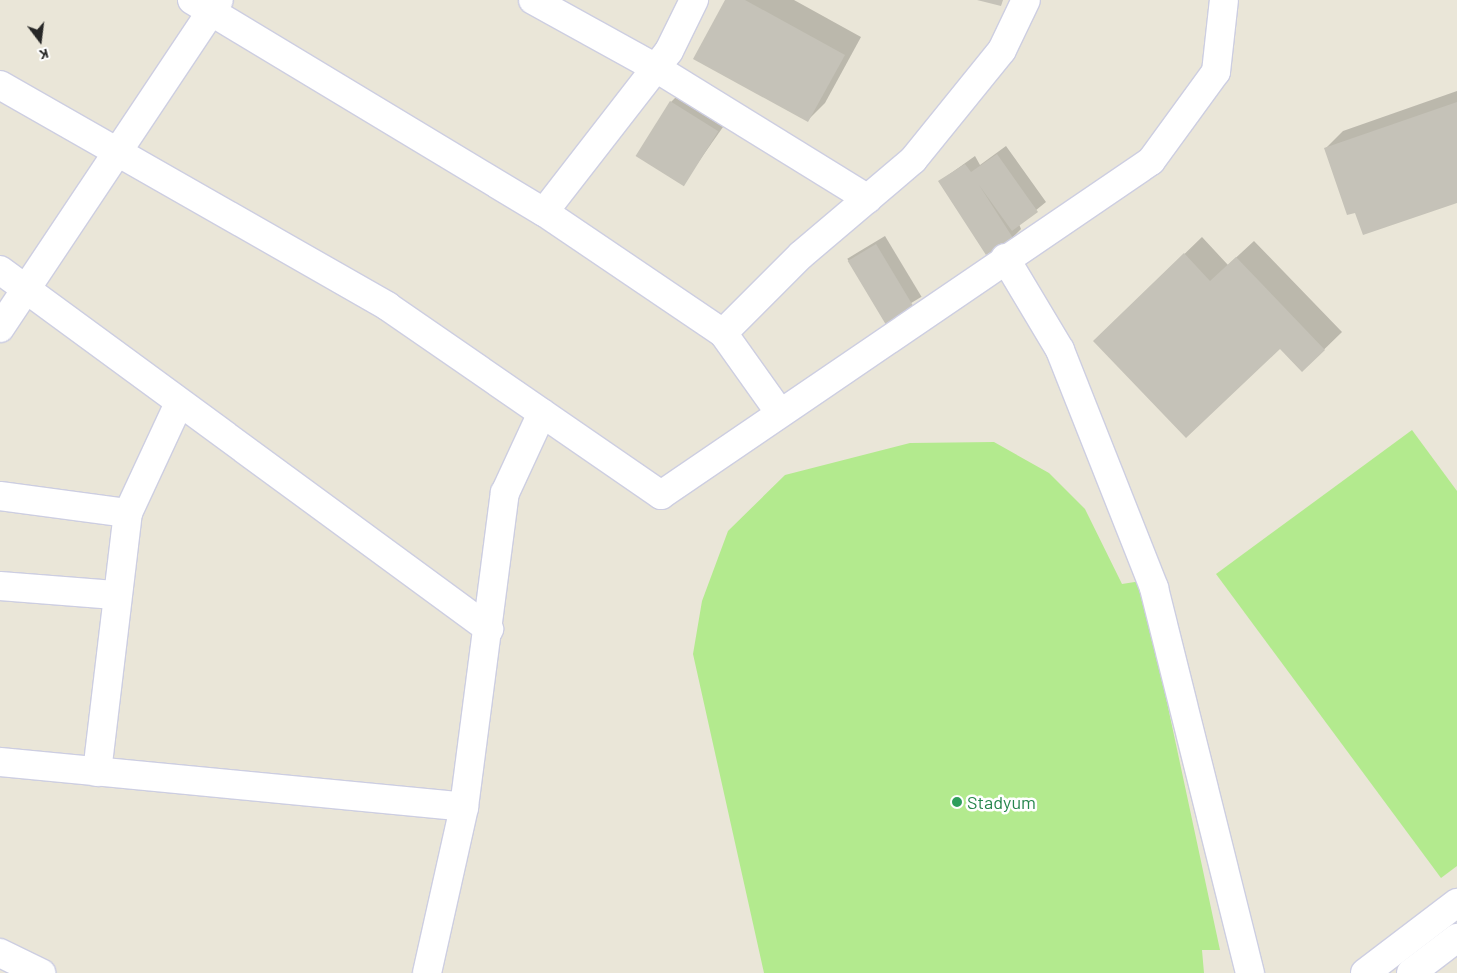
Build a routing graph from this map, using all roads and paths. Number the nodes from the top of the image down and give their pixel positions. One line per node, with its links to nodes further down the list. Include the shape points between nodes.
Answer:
1 (533, 0): 6 (street)
2 (694, 0): 6 (street)
3 (1026, 0): 9 (street, via 1002,50 913,160)
4 (1224, 0): 11 (street, via 1216,72 1151,161)
5 (207, 4): 8 (street); 10 (street)
6 (656, 68): 9 (street); 10 (street)
7 (0, 85): 8 (street)
8 (118, 149): 13 (street); 17 (street, via 387,306)
9 (868, 199): 15 (street, via 801,255)
10 (544, 212): 15 (street)
11 (1005, 258): 18 (street); 32 (street, via 1060,350 1154,588)
12 (0, 270): 13 (street)
13 (24, 289): 14 (street); 16 (street)
14 (0, 328)
15 (723, 333): 18 (street)
16 (180, 403): 20 (street); 23 (street)
17 (542, 413): 18 (street, via 661,495); 23 (street, via 505,493)
18 (780, 413)
19 (0, 496): 20 (street)
20 (128, 513): 22 (street)
21 (0, 586): 22 (street)
22 (115, 595): 25 (street)
23 (489, 629): 26 (street)
24 (0, 762): 25 (street)
25 (97, 772): 26 (street)
26 (464, 807): 31 (street)
27 (1457, 903): 33 (street)
28 (1457, 938): 34 (street)
29 (0, 953): 30 (street)
30 (41, 973)
31 (427, 973)
32 (1250, 973)
33 (1364, 973)
34 (1411, 973)

